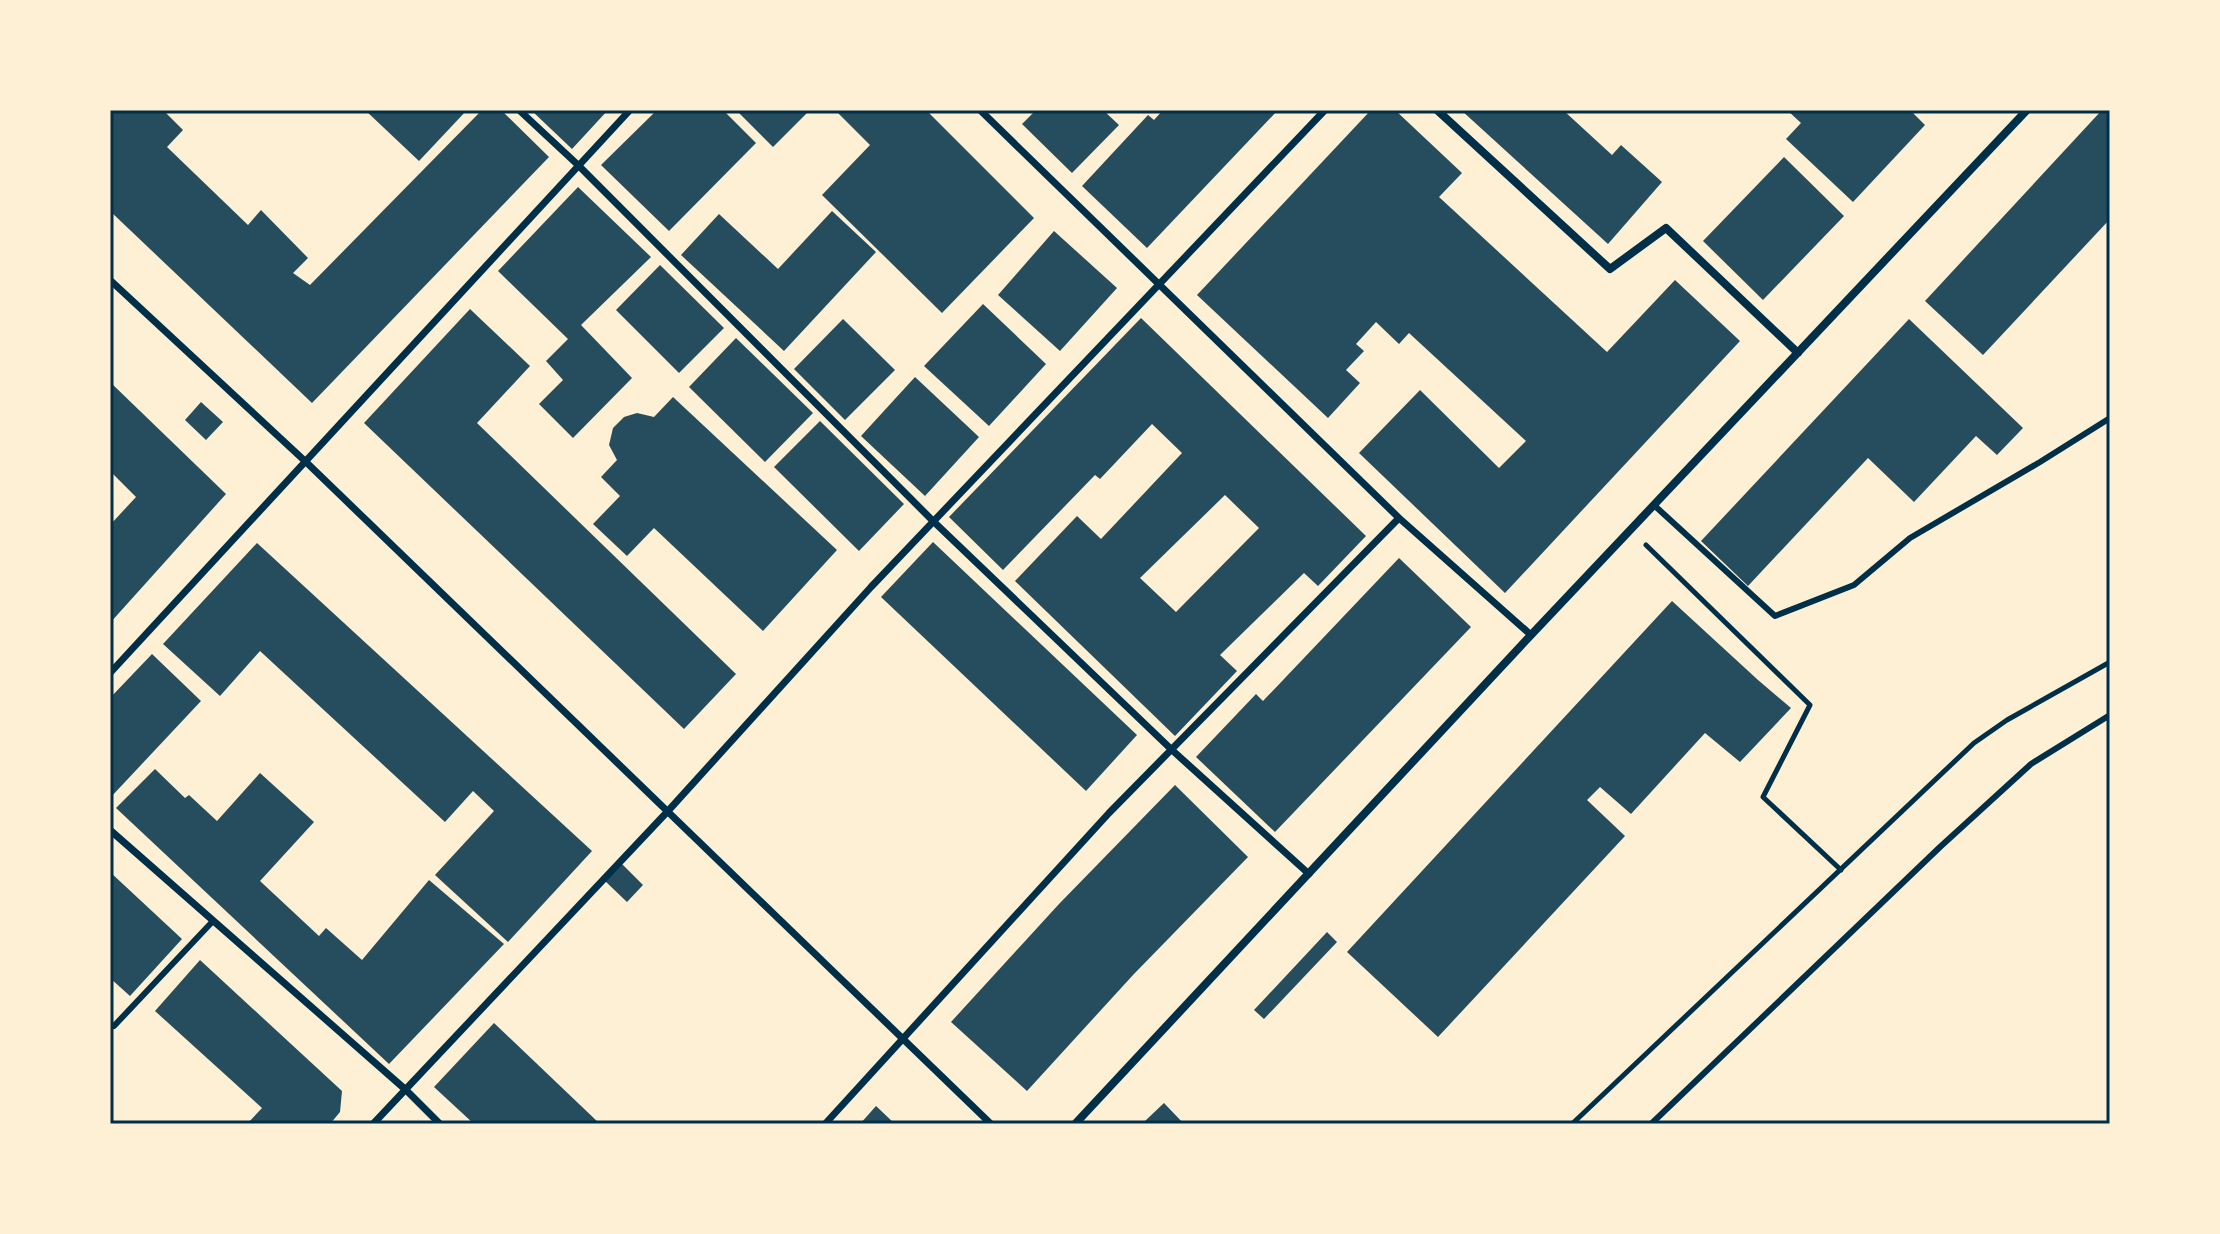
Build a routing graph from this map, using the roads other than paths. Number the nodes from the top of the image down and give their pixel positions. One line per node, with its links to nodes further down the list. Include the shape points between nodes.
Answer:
1 (519, 110): 7 (street)
2 (630, 110): 7 (street)
3 (980, 110): 9 (street)
4 (1325, 110): 9 (street)
5 (1437, 110): 10 (street, via 1610,269 1666,228)
6 (2027, 110): 10 (street)
7 (578, 165): 12 (street); 15 (street)
8 (110, 280): 12 (street)
9 (1159, 285): 14 (street); 15 (street)
10 (1798, 353): 13 (street)
11 (2110, 418): 13 (lane, via 1910,538 1854,585 1775,616)
12 (306, 462): 17 (street); 20 (street)
13 (1655, 506): 16 (street)
14 (1399, 518): 16 (street); 19 (street)
15 (933, 521): 19 (street); 20 (street)
16 (1531, 635): 22 (street)
17 (110, 673)
18 (2110, 715): 32 (lane, via 2031,764)
19 (1172, 750): 22 (street); 25 (street)
20 (668, 811): 25 (street); 26 (street)
21 (110, 830): 23 (street)
22 (1309, 874): 31 (street)
23 (213, 921): 24 (lane); 26 (street)
24 (114, 1026)
25 (903, 1041): 29 (street); 30 (street)
26 (406, 1090): 27 (street); 28 (street)
27 (373, 1124)
28 (440, 1124)
29 (825, 1124)
30 (991, 1124)
31 (1075, 1124)
32 (1651, 1124)

